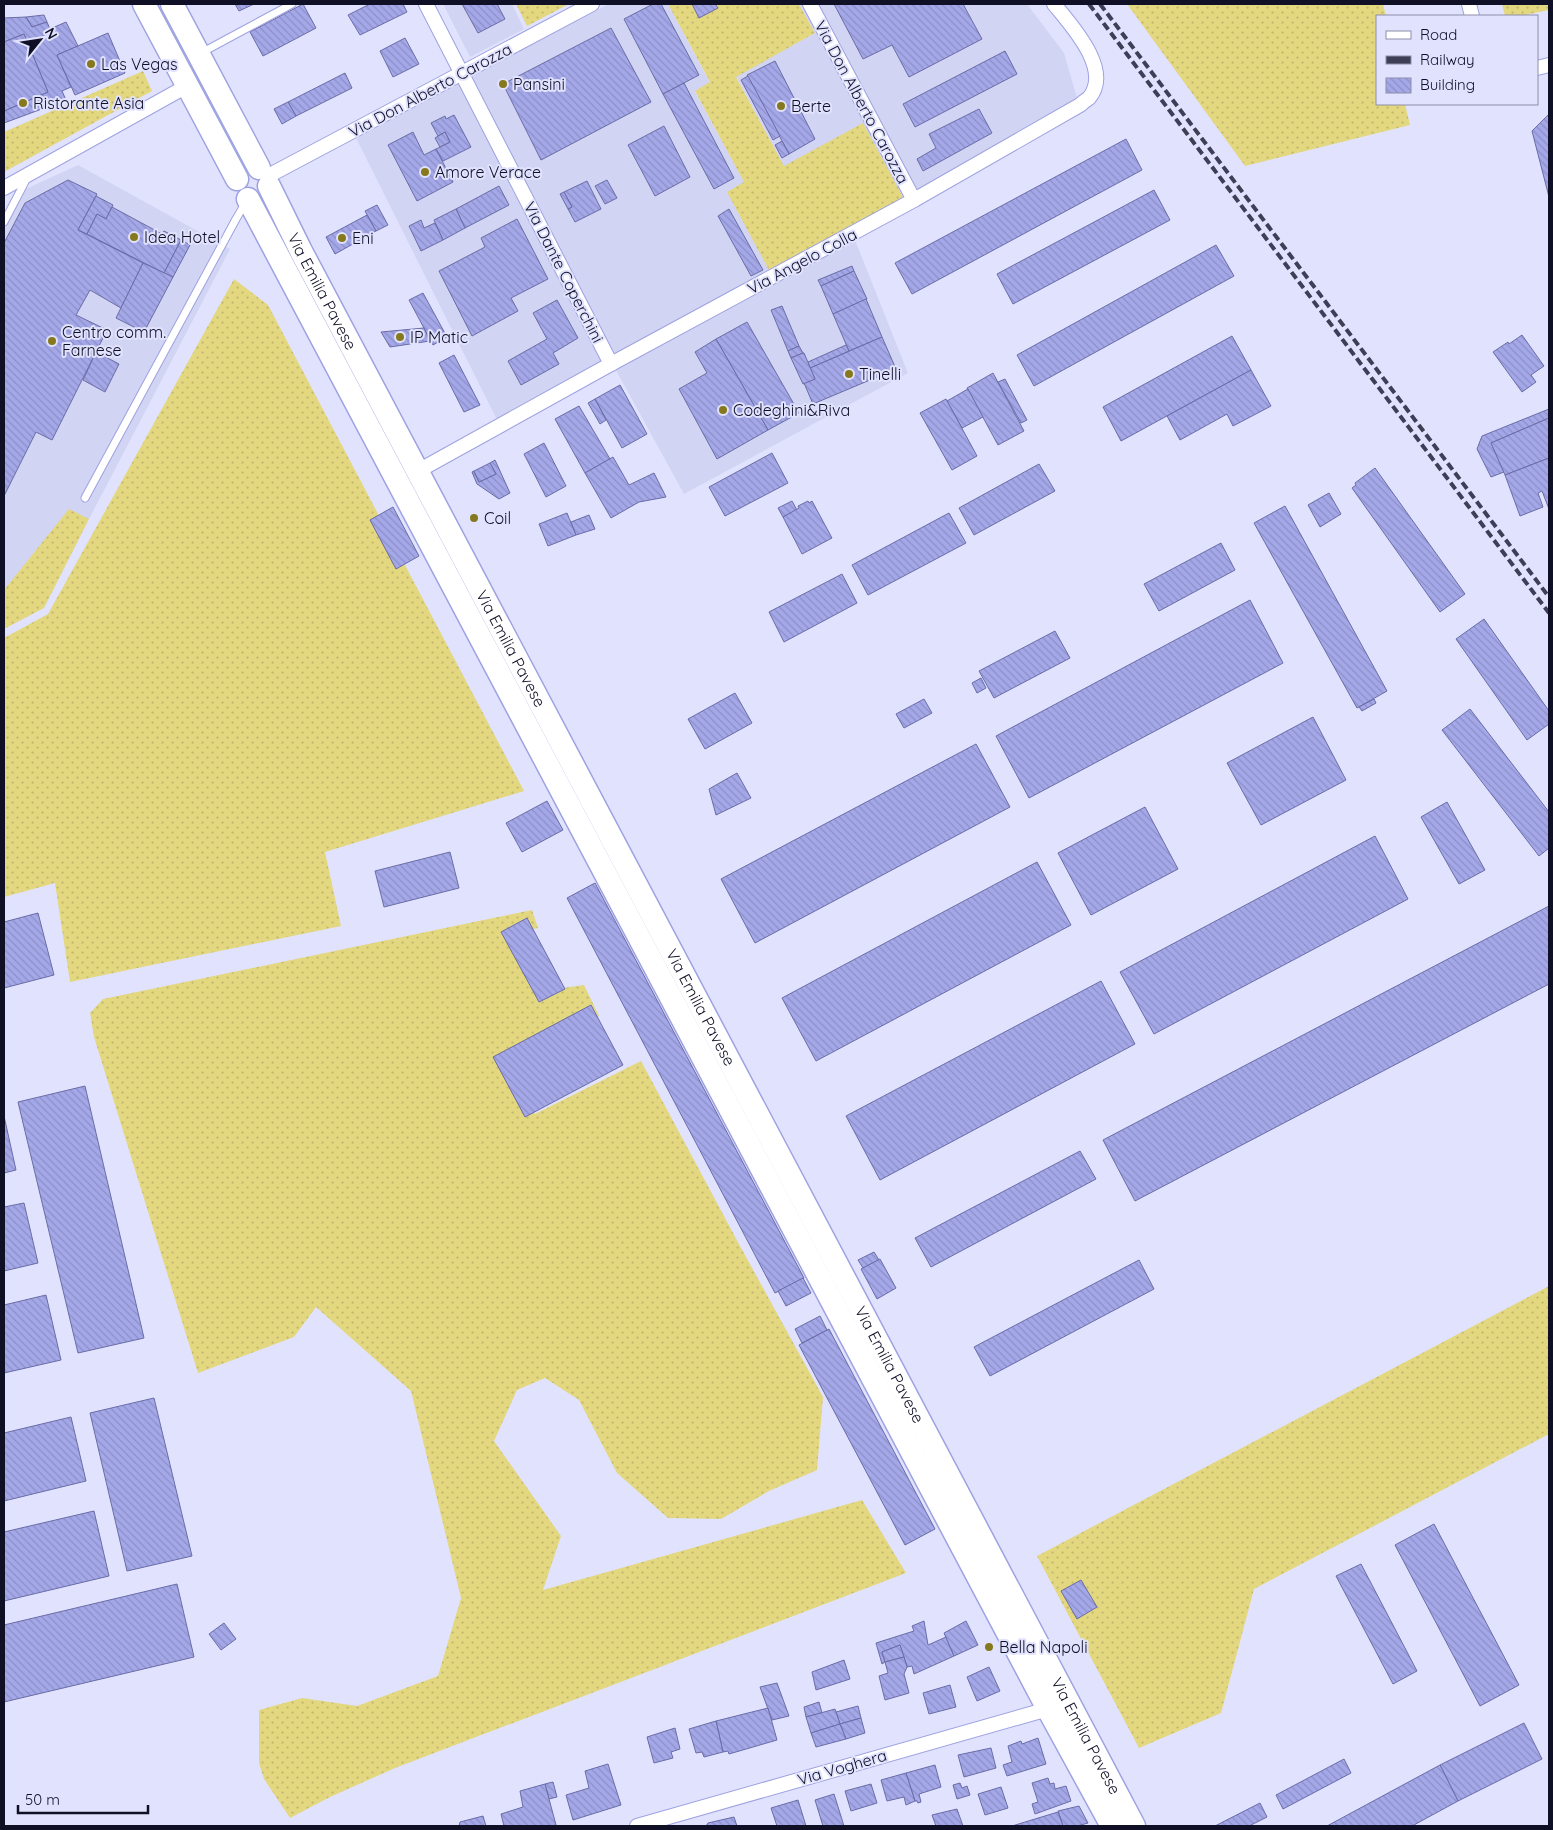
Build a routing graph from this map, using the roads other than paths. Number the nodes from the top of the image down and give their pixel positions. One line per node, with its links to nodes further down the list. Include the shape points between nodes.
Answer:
1 (144, 4): 10 (main road, Via Emilia Pavese)
2 (172, 4): 8 (main road, Via Emilia Pavese)
3 (292, 4): 8 (lane)
4 (426, 4): 9 (street, Via Dante Coperchini)
5 (592, 4): 9 (street, Via Don Alberto Carozza)
6 (810, 4): 16 (street, Via Don Alberto Carozza)
7 (1054, 4): 16 (street, Via Angelo Colla, via 1082,40 1092,60 1096,79 1089,97)
8 (198, 54): 12 (main road, Via Emilia Pavese)
9 (462, 72): 12 (street, Via Don Alberto Carozza); 18 (street, Via Dante Coperchini)
10 (187, 86): 11 (street); 13 (main road, Via Emilia Pavese)
11 (29, 174): 14 (street); 17 (lane)
12 (265, 177): 13 (main road, via 245,168); 15 (main road, via 266,192 255,200); 19 (main road, Via Emilia Pavese, via 305,260)
13 (237, 179): 15 (main road, Via Emilia Pavese, via 237,189)
14 (4, 188)
15 (248, 199): 20 (lane); 21 (main road, Via Emilia Pavese)
16 (914, 200): 18 (street, Via Angelo Colla)
17 (4, 222)
18 (611, 364): 19 (street, Via Angelo Colla)
19 (418, 471): 24 (main road, Via Emilia Pavese)
20 (85, 498)
21 (1048, 1708): 22 (street, Via Voghera); 23 (main road, Via Emilia Pavese)
22 (645, 1825)
23 (1112, 1826)
24 (1134, 1826)

